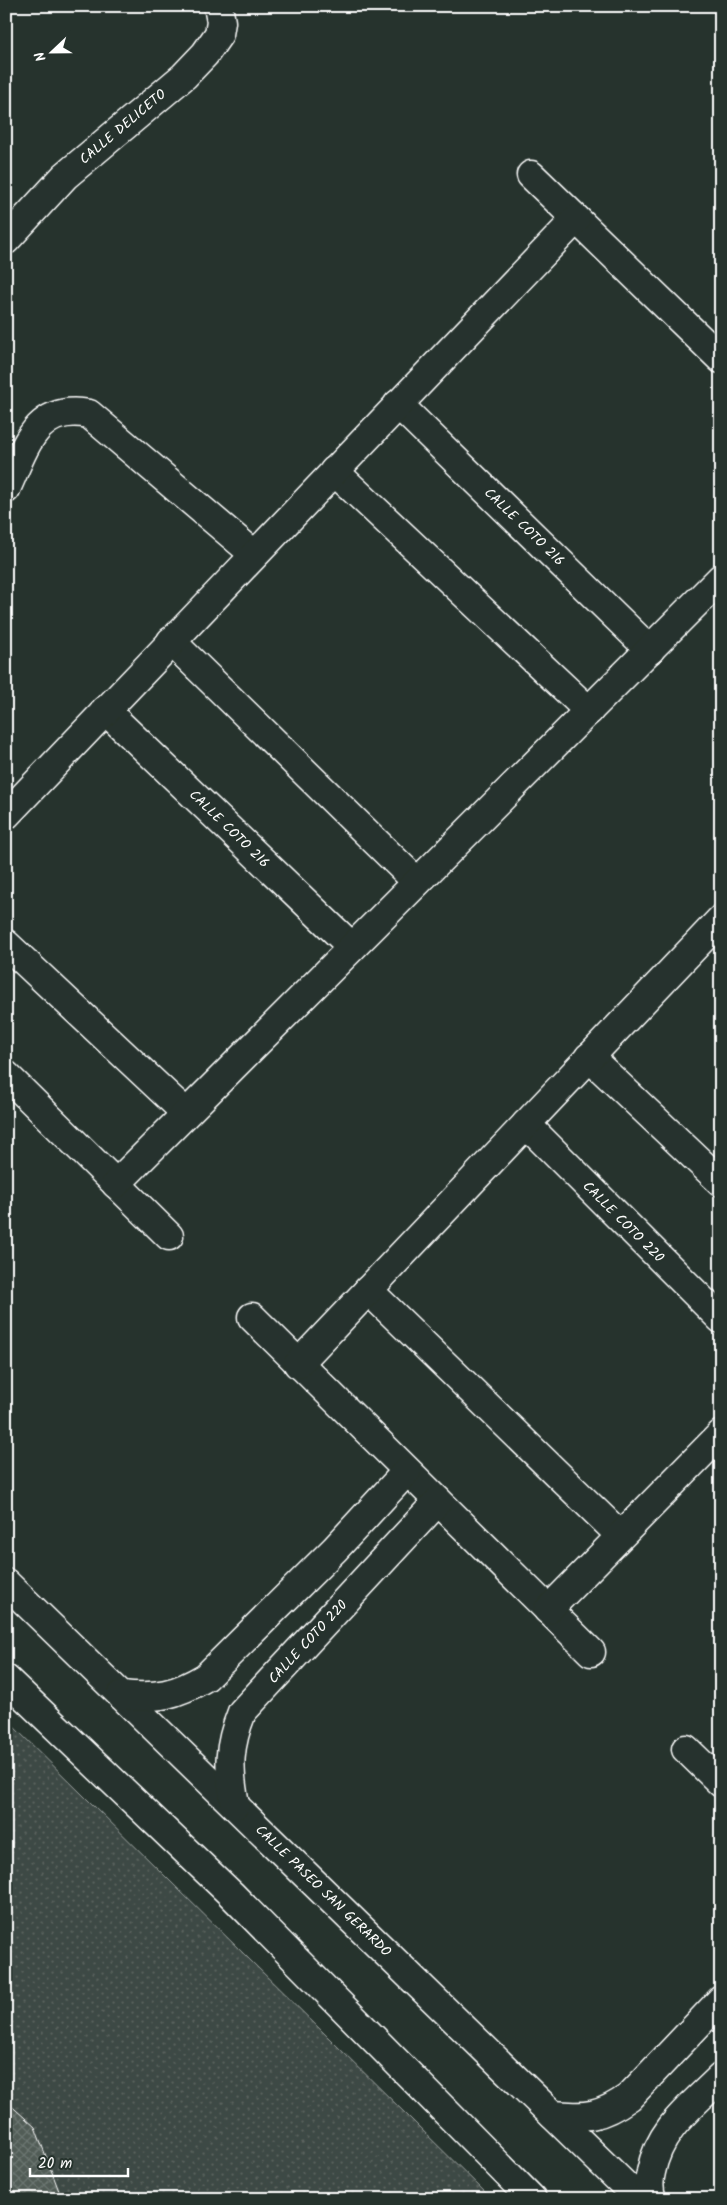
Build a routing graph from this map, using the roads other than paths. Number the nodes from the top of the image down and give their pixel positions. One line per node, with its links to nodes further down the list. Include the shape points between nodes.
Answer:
1 (218, 6): 4 (street, CALLE DELICETO, via 219,34 205,54 184,76 65,176)
2 (531, 175): 3 (street)
3 (576, 219): 5 (street); 6 (street)
4 (6, 240)
5 (721, 360)
6 (398, 404): 7 (street); 12 (street, CALLE COTO 216)
7 (334, 471): 9 (street); 14 (street)
8 (6, 489): 9 (street, via 30,438 42,422 63,412 89,414)
9 (254, 554): 11 (street)
10 (721, 578): 12 (street)
11 (171, 641): 13 (street); 16 (street)
12 (650, 650): 14 (street)
13 (106, 710): 15 (street); 19 (street, CALLE COTO 216)
14 (589, 711): 16 (street)
15 (6, 815)
16 (418, 882): 19 (street)
17 (721, 919): 20 (street)
18 (6, 944): 22 (street)
19 (352, 947): 22 (street)
20 (590, 1057): 23 (street); 24 (street)
21 (10, 1087): 25 (street)
22 (186, 1114): 25 (street)
23 (526, 1124): 27 (street); 29 (street, CALLE COTO 220)
24 (721, 1182)
25 (116, 1184): 26 (street)
26 (169, 1236)
27 (368, 1290): 30 (street); 34 (street)
28 (252, 1317): 30 (street)
29 (721, 1319)
30 (298, 1364): 32 (street)
31 (721, 1434): 34 (street)
32 (407, 1471): 33 (street); 39 (street, via 335,1549 206,1677 187,1689 163,1696)
33 (438, 1500): 36 (street); 42 (street, CALLE COTO 220, via 242,1712 229,1755)
34 (620, 1535): 36 (street)
35 (6, 1582): 39 (street, CALLE PASEO SAN GERARDO)
36 (548, 1610): 37 (street)
37 (590, 1652)
38 (6, 1678): 46 (street, via 231,1894)
39 (121, 1694): 42 (street, CALLE PASEO SAN GERARDO)
40 (686, 1749): 41 (street)
41 (721, 1783)
42 (235, 1805): 45 (street, CALLE PASEO SAN GERARDO)
43 (721, 2000): 45 (street, via 628,2097 612,2109 579,2118)
44 (721, 2078): 48 (street, via 668,2130 660,2143 650,2178)
45 (553, 2115): 47 (street, CALLE PASEO SAN GERARDO)
46 (532, 2199)
47 (639, 2199)
48 (652, 2199)

